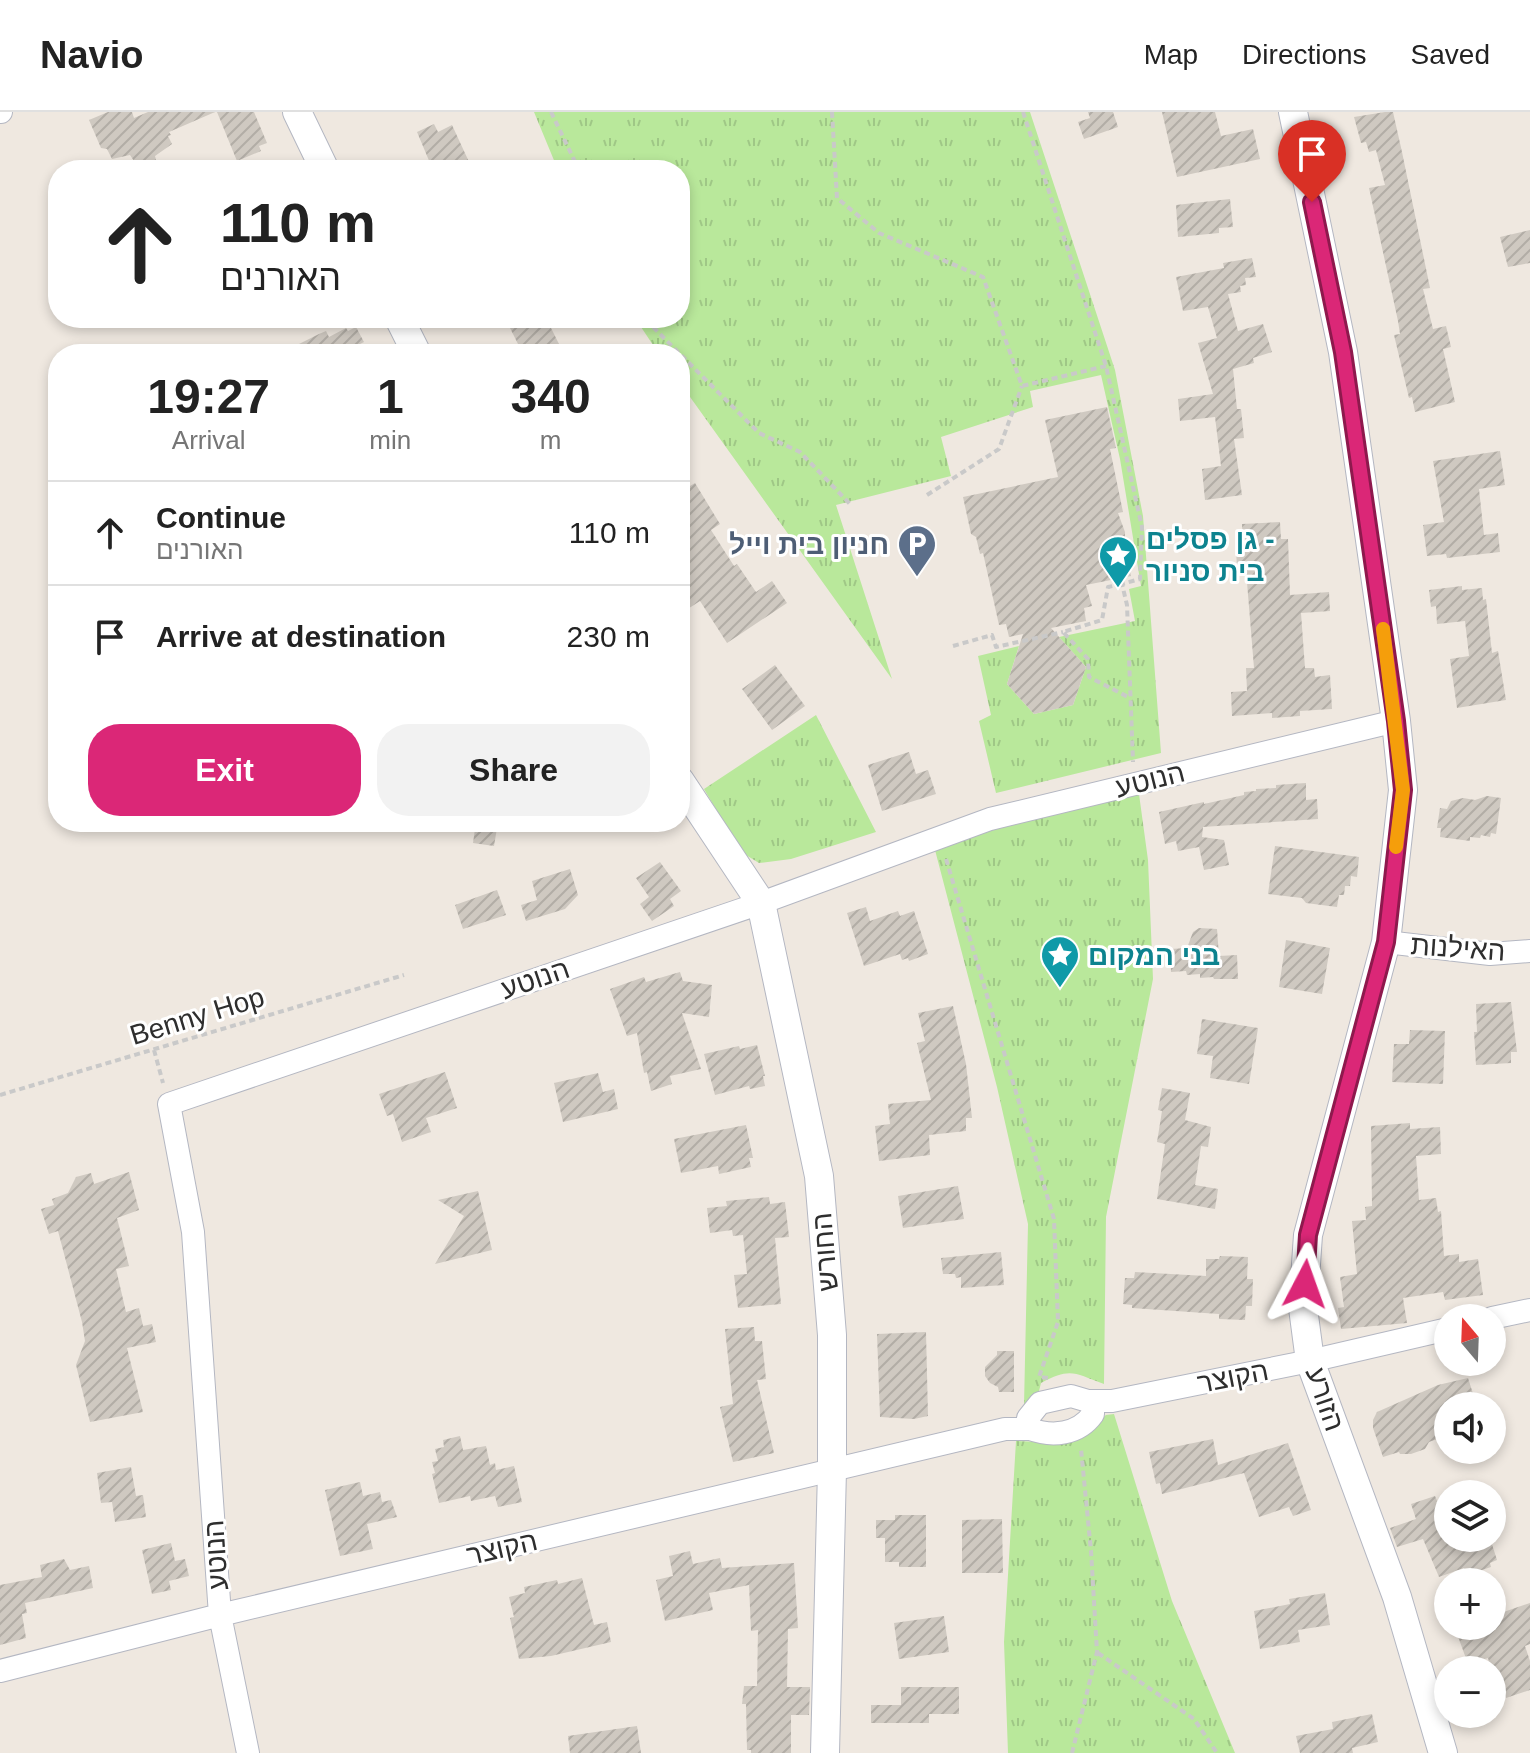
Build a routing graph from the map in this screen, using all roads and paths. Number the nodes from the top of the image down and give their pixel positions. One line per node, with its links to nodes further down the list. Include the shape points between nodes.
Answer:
1 (297, 112): 6 (street)
2 (551, 112): 7 (path)
3 (832, 112): 12 (path, via 837,198 879,233 983,277)
4 (1023, 112): 11 (path)
5 (1293, 112): 19 (street, הזורע, via 1343,352)
6 (320, 160)
7 (574, 160)
8 (654, 328): 9 (path)
9 (670, 344)
10 (690, 364): 14 (path, via 759,433 800,452)
11 (1106, 366): 12 (path); 15 (path, via 1142,527 1140,579)
12 (1022, 386): 13 (path, via 999,449)
13 (927, 495)
14 (850, 504)
15 (1122, 584): 16 (path, via 1108,587 1102,620); 18 (path)
16 (1063, 632): 17 (path, via 996,647 992,635); 18 (path, via 1088,659 1089,677)
17 (953, 646)
18 (1131, 698): 20 (path)
19 (1396, 721): 20 (street, הנוטע); 24 (street, הזורע, via 1403,790)
20 (1134, 784): 22 (street, הנוטע, via 990,819)
21 (690, 796): 23 (street, החורש)
22 (940, 837): 23 (street, הנוטע); 34 (path, via 1054,1219 1058,1322 1039,1377)
23 (761, 903): 29 (street, הנוטע); 37 (street, החורש, via 819,1176 832,1335)
24 (1386, 942): 25 (street, האילנות, via 1490,954); 33 (street, הזורע, via 1308,1235 1303,1308)
25 (1530, 951)
26 (404, 975): 27 (path, Benny Hop)
27 (154, 1050): 28 (path, Benny Hop); 29 (path)
28 (0, 1095)
29 (169, 1104): 38 (street, הנוטע, via 193,1232)
30 (1530, 1310): 31 (street)
31 (1506, 1315)
32 (1434, 1332): 33 (street, הקוצר)
33 (1310, 1361): 35 (street, הקוצר, via 1112,1401); 45 (street, הזורע, via 1397,1597)
34 (1053, 1378)
35 (1087, 1414): 36 (street, via 1073,1431 1050,1434); 36 (street, הקוצר, via 1071,1396 1050,1399 1040,1403); 39 (path, via 1080,1442)
36 (1029, 1424): 37 (street, הקוצר)
37 (832, 1470): 38 (street, הקוצר); 42 (street, החורש)
38 (220, 1615): 40 (street, הקוצר); 41 (street, הנוטע)
39 (1097, 1652): 43 (path); 44 (path, via 1194,1719)
40 (0, 1671)
41 (248, 1753)
42 (825, 1753)
43 (1072, 1753)
44 (1217, 1753)
45 (1443, 1753)

